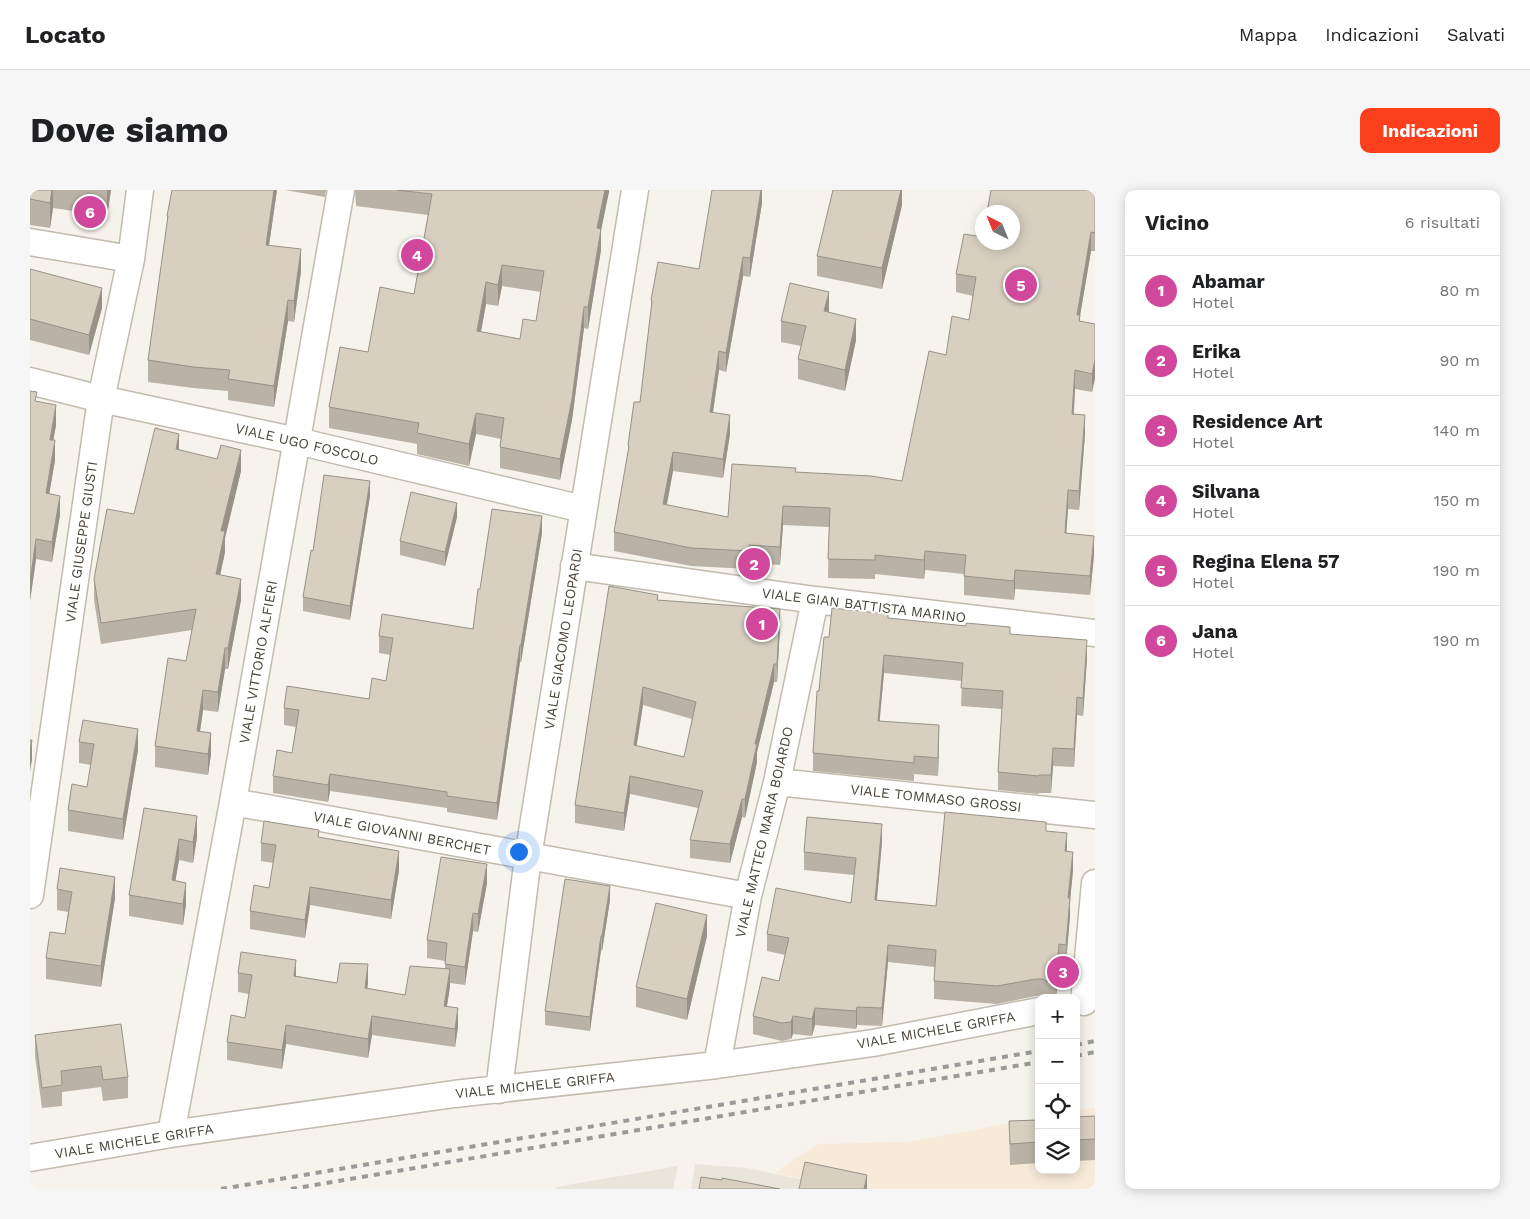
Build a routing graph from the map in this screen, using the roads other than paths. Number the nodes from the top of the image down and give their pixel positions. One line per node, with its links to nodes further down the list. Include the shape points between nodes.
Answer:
1 (140, 190): 5 (street, VIALE GIUSEPPE GIUSTI)
2 (341, 190): 8 (street, VIALE VITTORIO ALFIERI)
3 (635, 190): 9 (street, VIALE GIACOMO LEOPARDI)
4 (30, 242): 5 (street)
5 (131, 260): 7 (street, VIALE GIUSEPPE GIUSTI)
6 (30, 382): 7 (street, VIALE UGO FOSCOLO)
7 (101, 399): 8 (street, VIALE UGO FOSCOLO); 18 (street, VIALE GIUSEPPE GIUSTI)
8 (297, 441): 9 (street, VIALE UGO FOSCOLO); 14 (street, VIALE VITTORIO ALFIERI)
9 (583, 509): 10 (street, VIALE GIACOMO LEOPARDI)
10 (574, 566): 11 (street, VIALE GIAN BATTISTA MARINO); 16 (street, VIALE GIACOMO LEOPARDI)
11 (815, 600): 12 (street, VIALE GIAN BATTISTA MARINO); 13 (street, VIALE MATTEO MARIA BOIARDO)
12 (1095, 633)
13 (777, 782): 15 (street, VIALE TOMMASO GROSSI); 19 (street, VIALE MATTEO MARIA BOIARDO)
14 (233, 802): 16 (street, VIALE GIOVANNI BERCHET); 24 (street, VIALE VITTORIO ALFIERI)
15 (1095, 815)
16 (528, 856): 19 (street, VIALE GIOVANNI BERCHET); 23 (street, VIALE GIACOMO LEOPARDI)
17 (1095, 883): 20 (street)
18 (30, 895)
19 (748, 896): 22 (street, VIALE MATTEO MARIA BOIARDO)
20 (1085, 1002)
21 (1035, 1012): 22 (street, VIALE MICHELE GRIFFA, via 873,1042)
22 (717, 1065): 23 (street, VIALE MICHELE GRIFFA)
23 (498, 1090): 24 (street, VIALE MICHELE GRIFFA)
24 (171, 1134): 25 (street, VIALE MICHELE GRIFFA)
25 (30, 1158)

